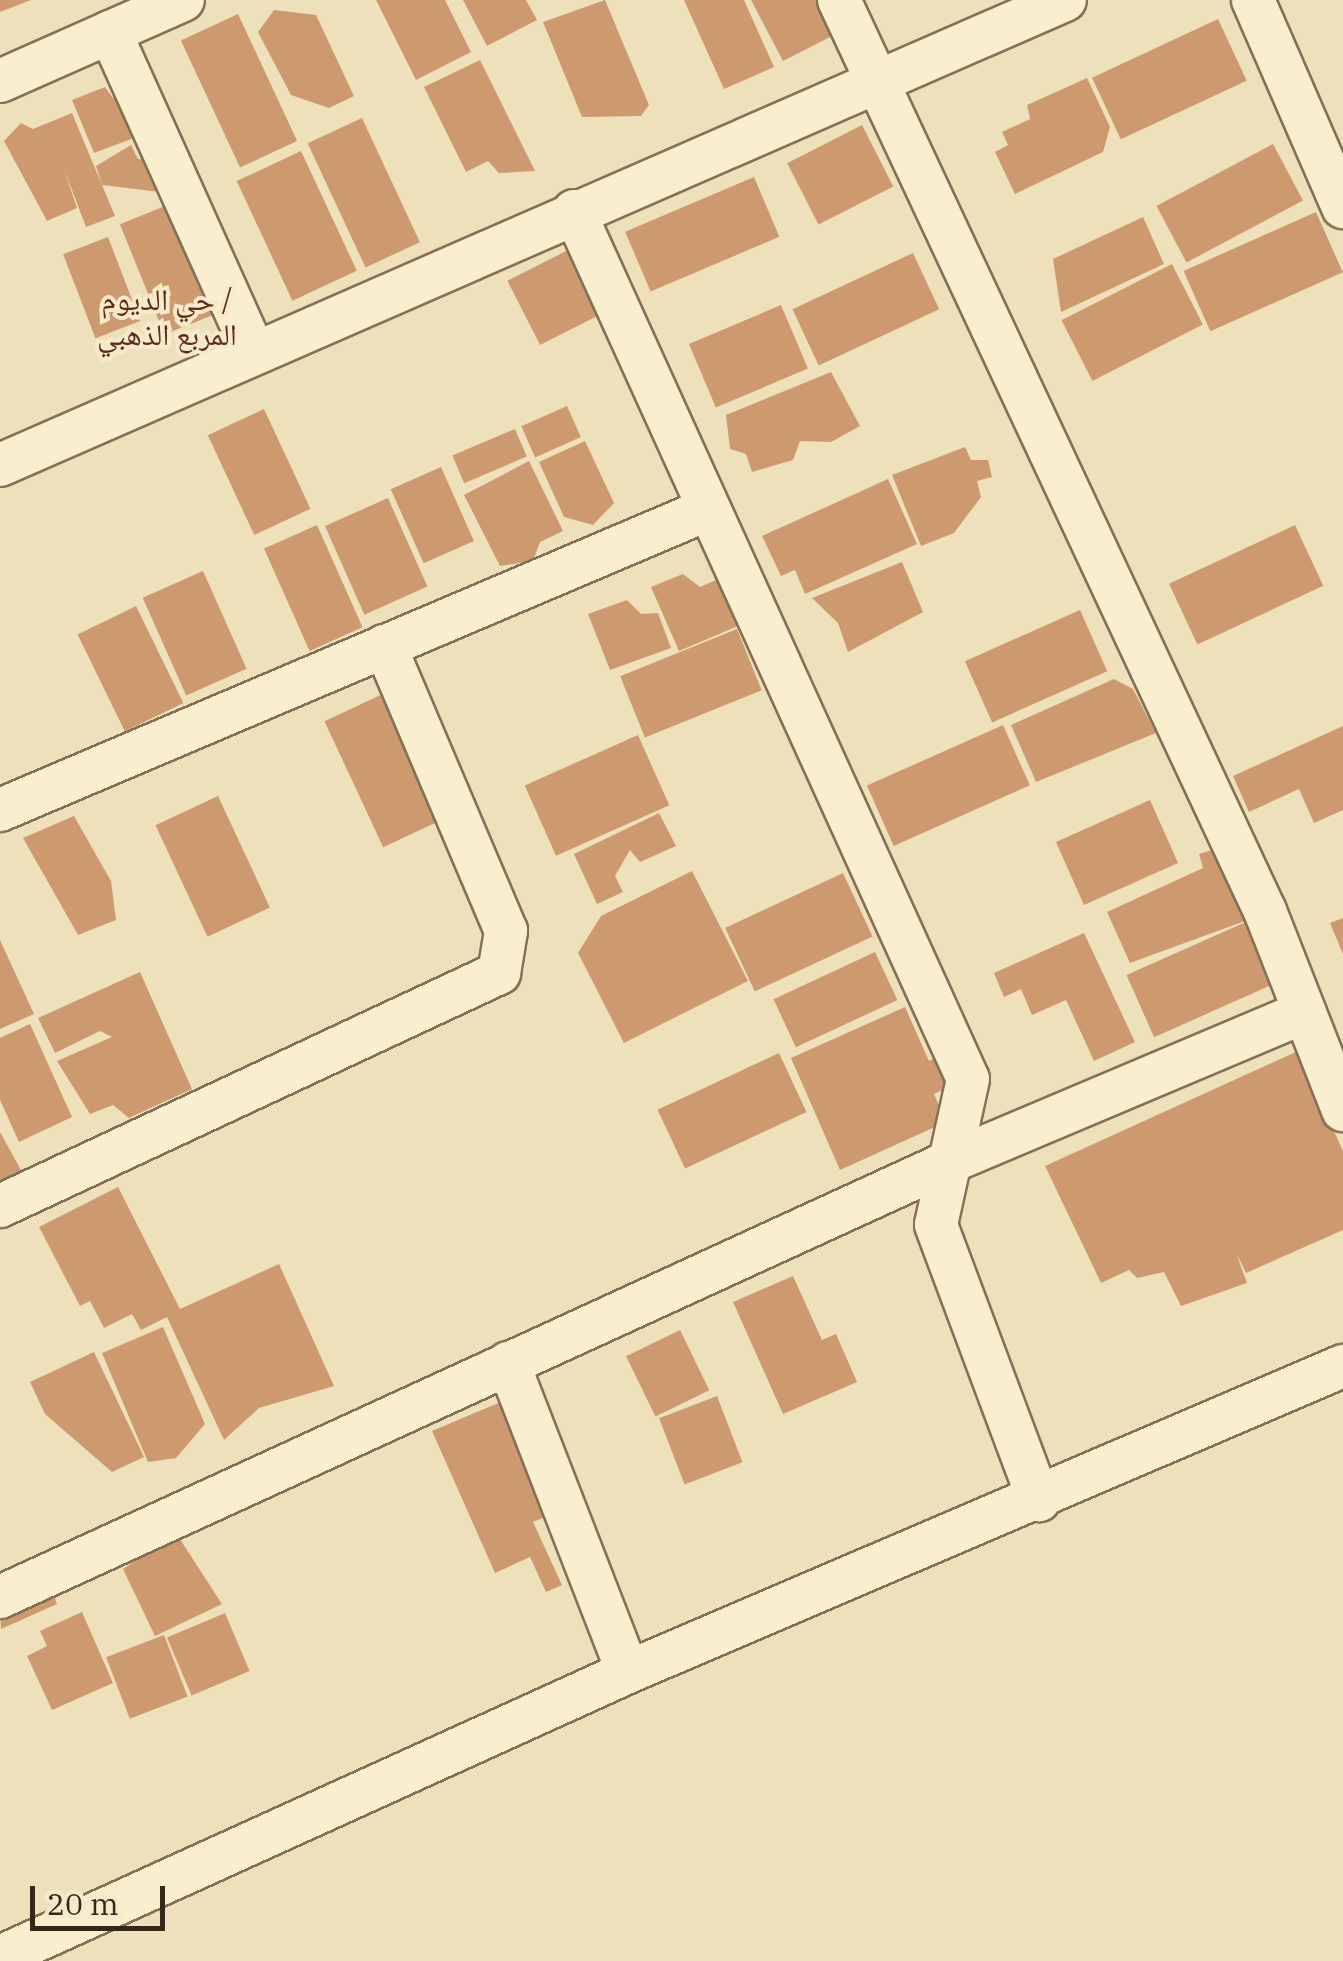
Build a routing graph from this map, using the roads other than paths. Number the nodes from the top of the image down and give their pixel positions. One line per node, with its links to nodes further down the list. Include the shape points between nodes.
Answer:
1 (183, 0): 5 (street)
2 (839, 0): 6 (street)
3 (1065, 0): 6 (street)
4 (1253, 0): 8 (street)
5 (110, 32): 7 (street); 10 (street)
6 (873, 78): 9 (street); 15 (street)
7 (0, 81)
8 (1343, 208)
9 (574, 212): 10 (street); 12 (street)
10 (254, 353): 11 (street)
11 (0, 465)
12 (706, 510): 13 (street); 17 (street, via 968,1078)
13 (385, 646): 14 (street); 18 (street, via 506,931 500,973)
14 (0, 810)
15 (1304, 1012): 16 (street); 17 (street)
16 (1343, 1110)
17 (946, 1163): 19 (street); 21 (street, via 936,1225)
18 (0, 1206)
19 (508, 1364): 22 (street); 23 (street)
20 (1343, 1366): 21 (street)
21 (1040, 1500): 23 (street)
22 (0, 1596)
23 (628, 1672): 24 (street)
24 (0, 1956)

